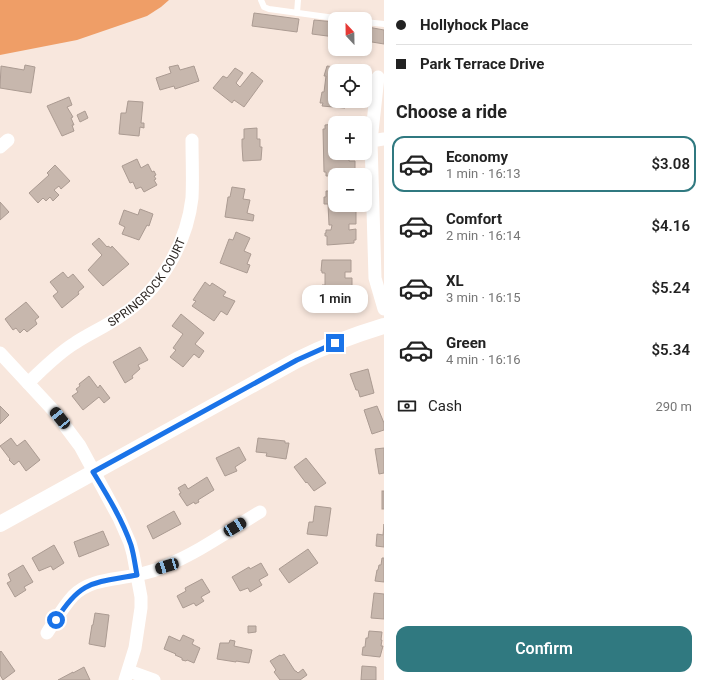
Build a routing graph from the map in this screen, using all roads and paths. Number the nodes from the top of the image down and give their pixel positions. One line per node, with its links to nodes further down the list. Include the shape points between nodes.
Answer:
1 (262, 0): 3 (lane, via 264,7 269,9)
2 (298, 0): 3 (lane)
3 (297, 13): 4 (lane)
4 (328, 17)
5 (372, 23): 6 (lane)
6 (384, 24)
7 (378, 77): 9 (street)
8 (192, 140): 13 (street, SPRINGROCK COURT, via 192,186 188,222 180,244 163,274 136,304 69,347)
9 (378, 140): 10 (street, via 375,278)
10 (384, 309)
11 (384, 326): 14 (street, via 324,347 297,360)
12 (0, 353): 13 (street)
13 (28, 383): 14 (street, via 67,427)
14 (93, 472): 16 (street); 17 (street, via 130,543)
15 (260, 512): 17 (street, via 185,557 167,566)
16 (0, 524)
17 (137, 575): 18 (street, via 94,582 83,588 64,607); 19 (street, via 141,608 135,648)
18 (47, 633)
19 (127, 675): 20 (street)
20 (154, 680)

